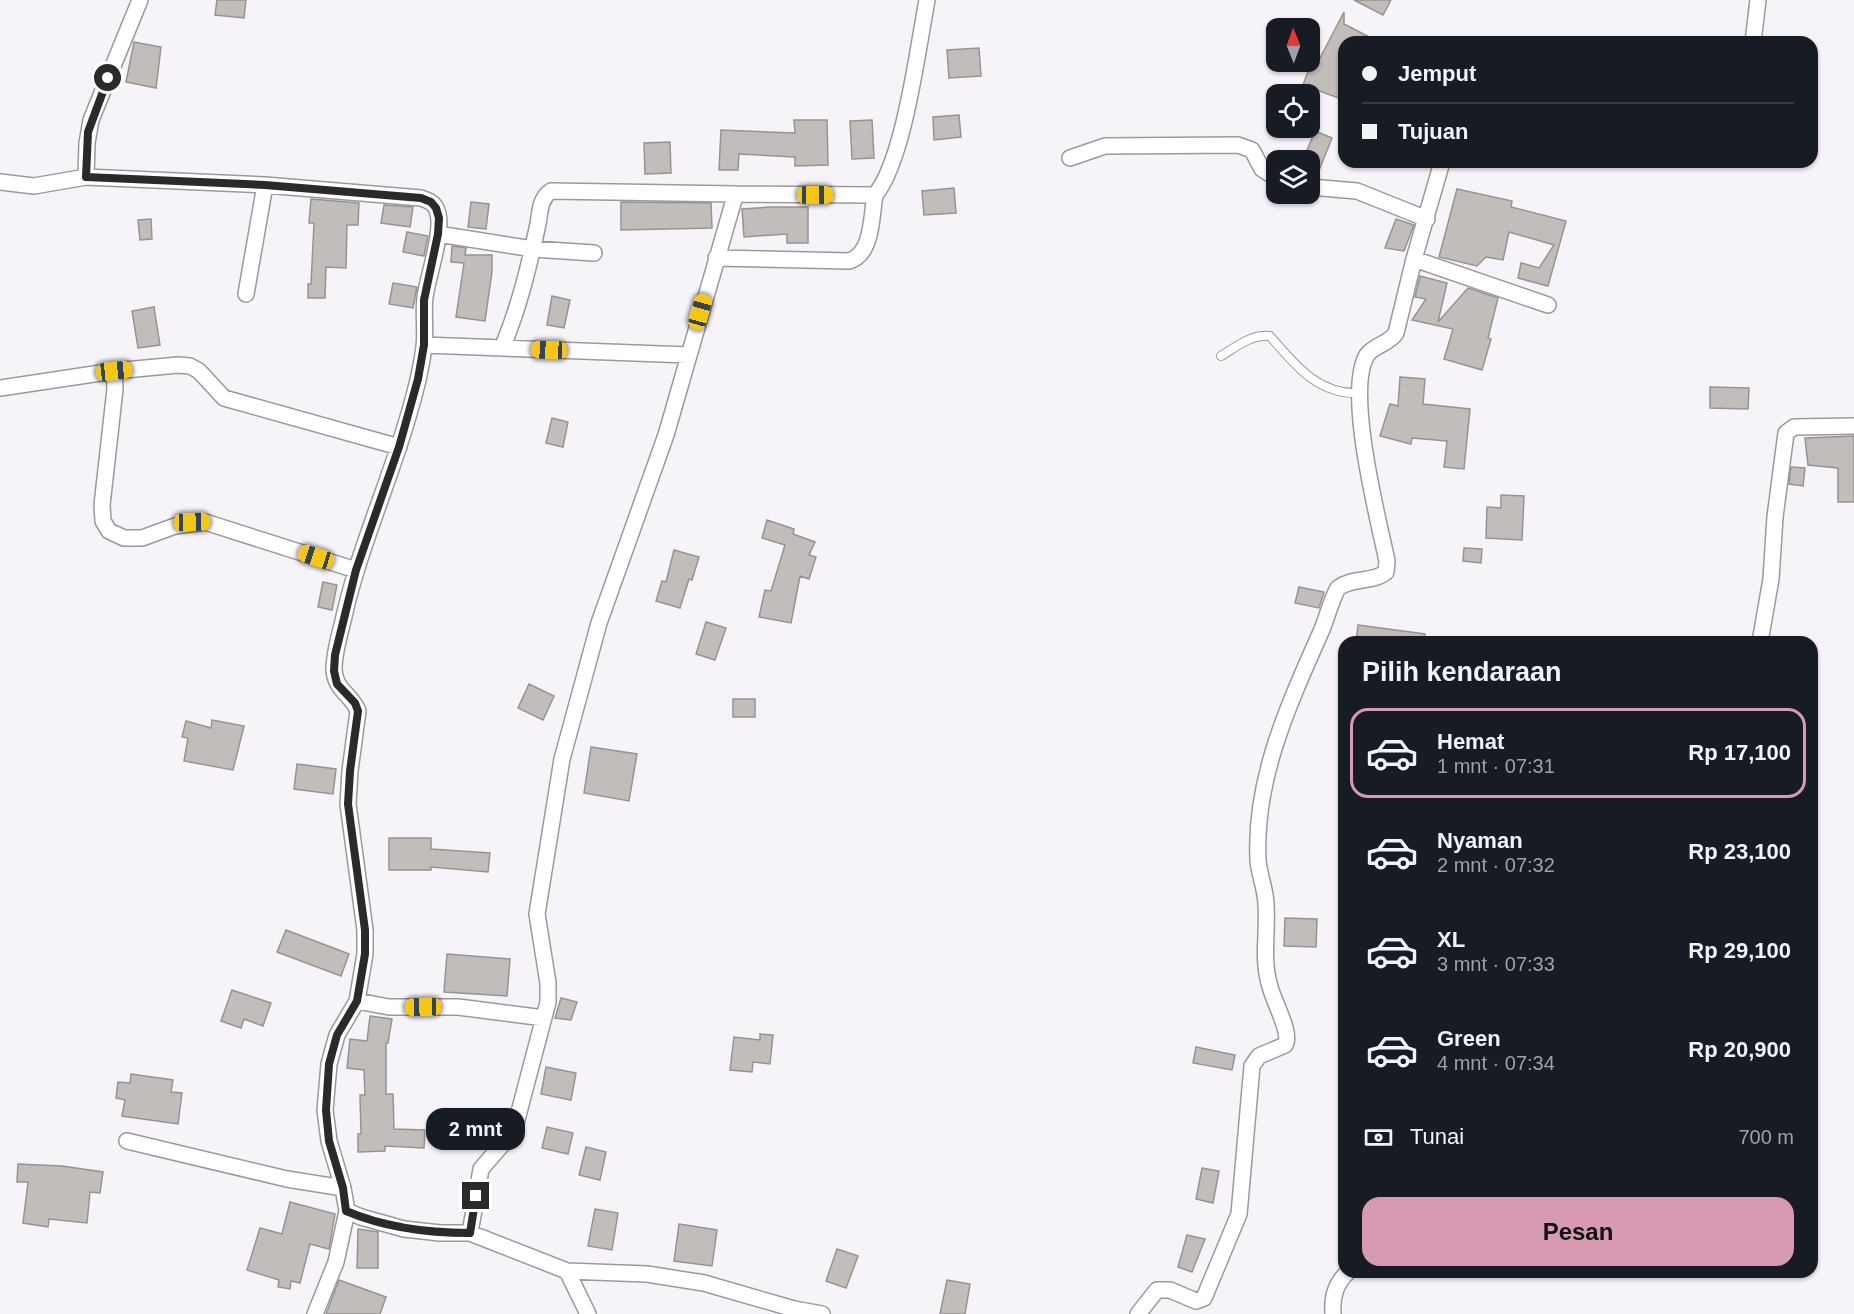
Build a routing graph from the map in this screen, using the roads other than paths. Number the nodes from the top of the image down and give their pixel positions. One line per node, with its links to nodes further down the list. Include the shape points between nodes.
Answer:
1 (140, 0): 8 (street, via 91,120)
2 (927, 0): 13 (street, via 903,123 883,186)
3 (1758, 0): 4 (street)
4 (1754, 36)
5 (1070, 158): 7 (street, via 1105,147 1238,146 1252,150)
6 (1440, 168): 14 (street)
7 (1266, 172)
8 (86, 177): 9 (street, via 34,186); 10 (street)
9 (0, 182)
10 (265, 185): 15 (street, via 421,198 436,208); 20 (street)
11 (1320, 187): 14 (street, via 1358,191)
12 (736, 194): 13 (street); 16 (street, via 551,191 543,200); 18 (street)
13 (875, 195): 18 (street, via 866,247 857,259)
14 (1427, 219): 19 (street)
15 (438, 234): 16 (street); 22 (street, via 424,300)
16 (533, 249): 17 (street); 23 (street, via 514,320)
17 (594, 253)
18 (716, 258): 24 (street)
19 (1414, 259): 21 (street); 28 (street, via 1396,333 1367,356)
20 (246, 294)
21 (1548, 305)
22 (424, 345): 23 (street); 30 (street)
23 (502, 348): 24 (street)
24 (688, 354): 34 (street, via 666,435 599,623 562,759 537,914 548,983)
25 (1221, 356): 28 (lane, via 1250,338 1270,336 1293,363 1324,388)
26 (114, 371): 27 (street); 30 (street, via 190,366 224,398); 31 (street, via 102,505 109,531 124,538 142,538 175,526 205,522)
27 (0, 388)
28 (1360, 393): 44 (street, via 1369,480 1387,567 1381,575 1343,584 1335,594 1287,712 1260,800 1258,863 1266,902 1264,965 1289,1038 1285,1045 1259,1056 1251,1066 1239,1214 1204,1298 1196,1301 1170,1290 1157,1290)
29 (1854, 426): 32 (street, via 1794,427 1786,433)
30 (399, 447): 31 (street)
31 (356, 570): 33 (street, via 334,671 337,684 358,711 348,785 365,930)
32 (1761, 636)
33 (357, 1001): 34 (street, via 389,1007 458,1007); 36 (street, via 337,1035 329,1064 329,1141)
34 (544, 1018): 38 (street, via 514,1131 481,1169)
35 (127, 1141): 36 (street, via 287,1179)
36 (343, 1188): 37 (street)
37 (346, 1211): 38 (street, via 404,1228); 41 (street, via 336,1262)
38 (470, 1233): 39 (street)
39 (567, 1271): 42 (street); 43 (street, via 647,1274 704,1282)
40 (1341, 1278): 45 (street, via 1335,1291)
41 (315, 1314)
42 (588, 1314)
43 (822, 1314)
44 (1138, 1314)
45 (1333, 1314)

